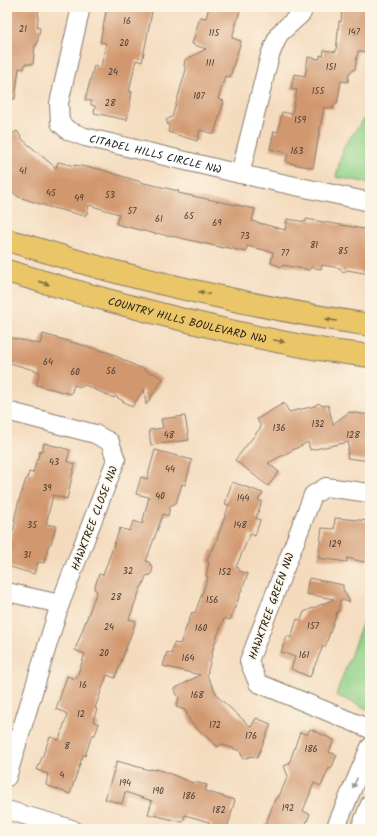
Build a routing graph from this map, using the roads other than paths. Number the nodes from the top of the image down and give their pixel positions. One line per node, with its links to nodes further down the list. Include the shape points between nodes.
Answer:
1 (81, 7): 3 (street, CITADEL HILLS CIRCLE NW, via 59,103 60,123 69,131 85,136)
2 (302, 13): 3 (street, via 279,34 270,55)
3 (240, 174): 4 (street, CITADEL HILLS CIRCLE NW)
4 (370, 202)
5 (7, 240): 7 (main road, one-way to 5, via 222,298 131,276)
6 (7, 271): 8 (main road, COUNTRY HILLS BOULEVARD NW, one-way to 8, via 95,298 205,326 308,347)
7 (370, 326)
8 (370, 356)
9 (7, 411): 12 (street, HAWKTREE CLOSE NW, via 95,434 110,442 116,460)
10 (370, 493): 13 (street, HAWKTREE GREEN NW, via 326,487 313,495 249,662 258,683)
11 (7, 592): 12 (street)
12 (60, 604): 15 (street, HAWKTREE CLOSE NW)
13 (370, 729)
14 (370, 747): 19 (street, one-way to 19)
15 (7, 777)
16 (370, 804): 20 (street)
17 (7, 810): 18 (street)
18 (72, 829)
19 (335, 829)
20 (360, 829)

